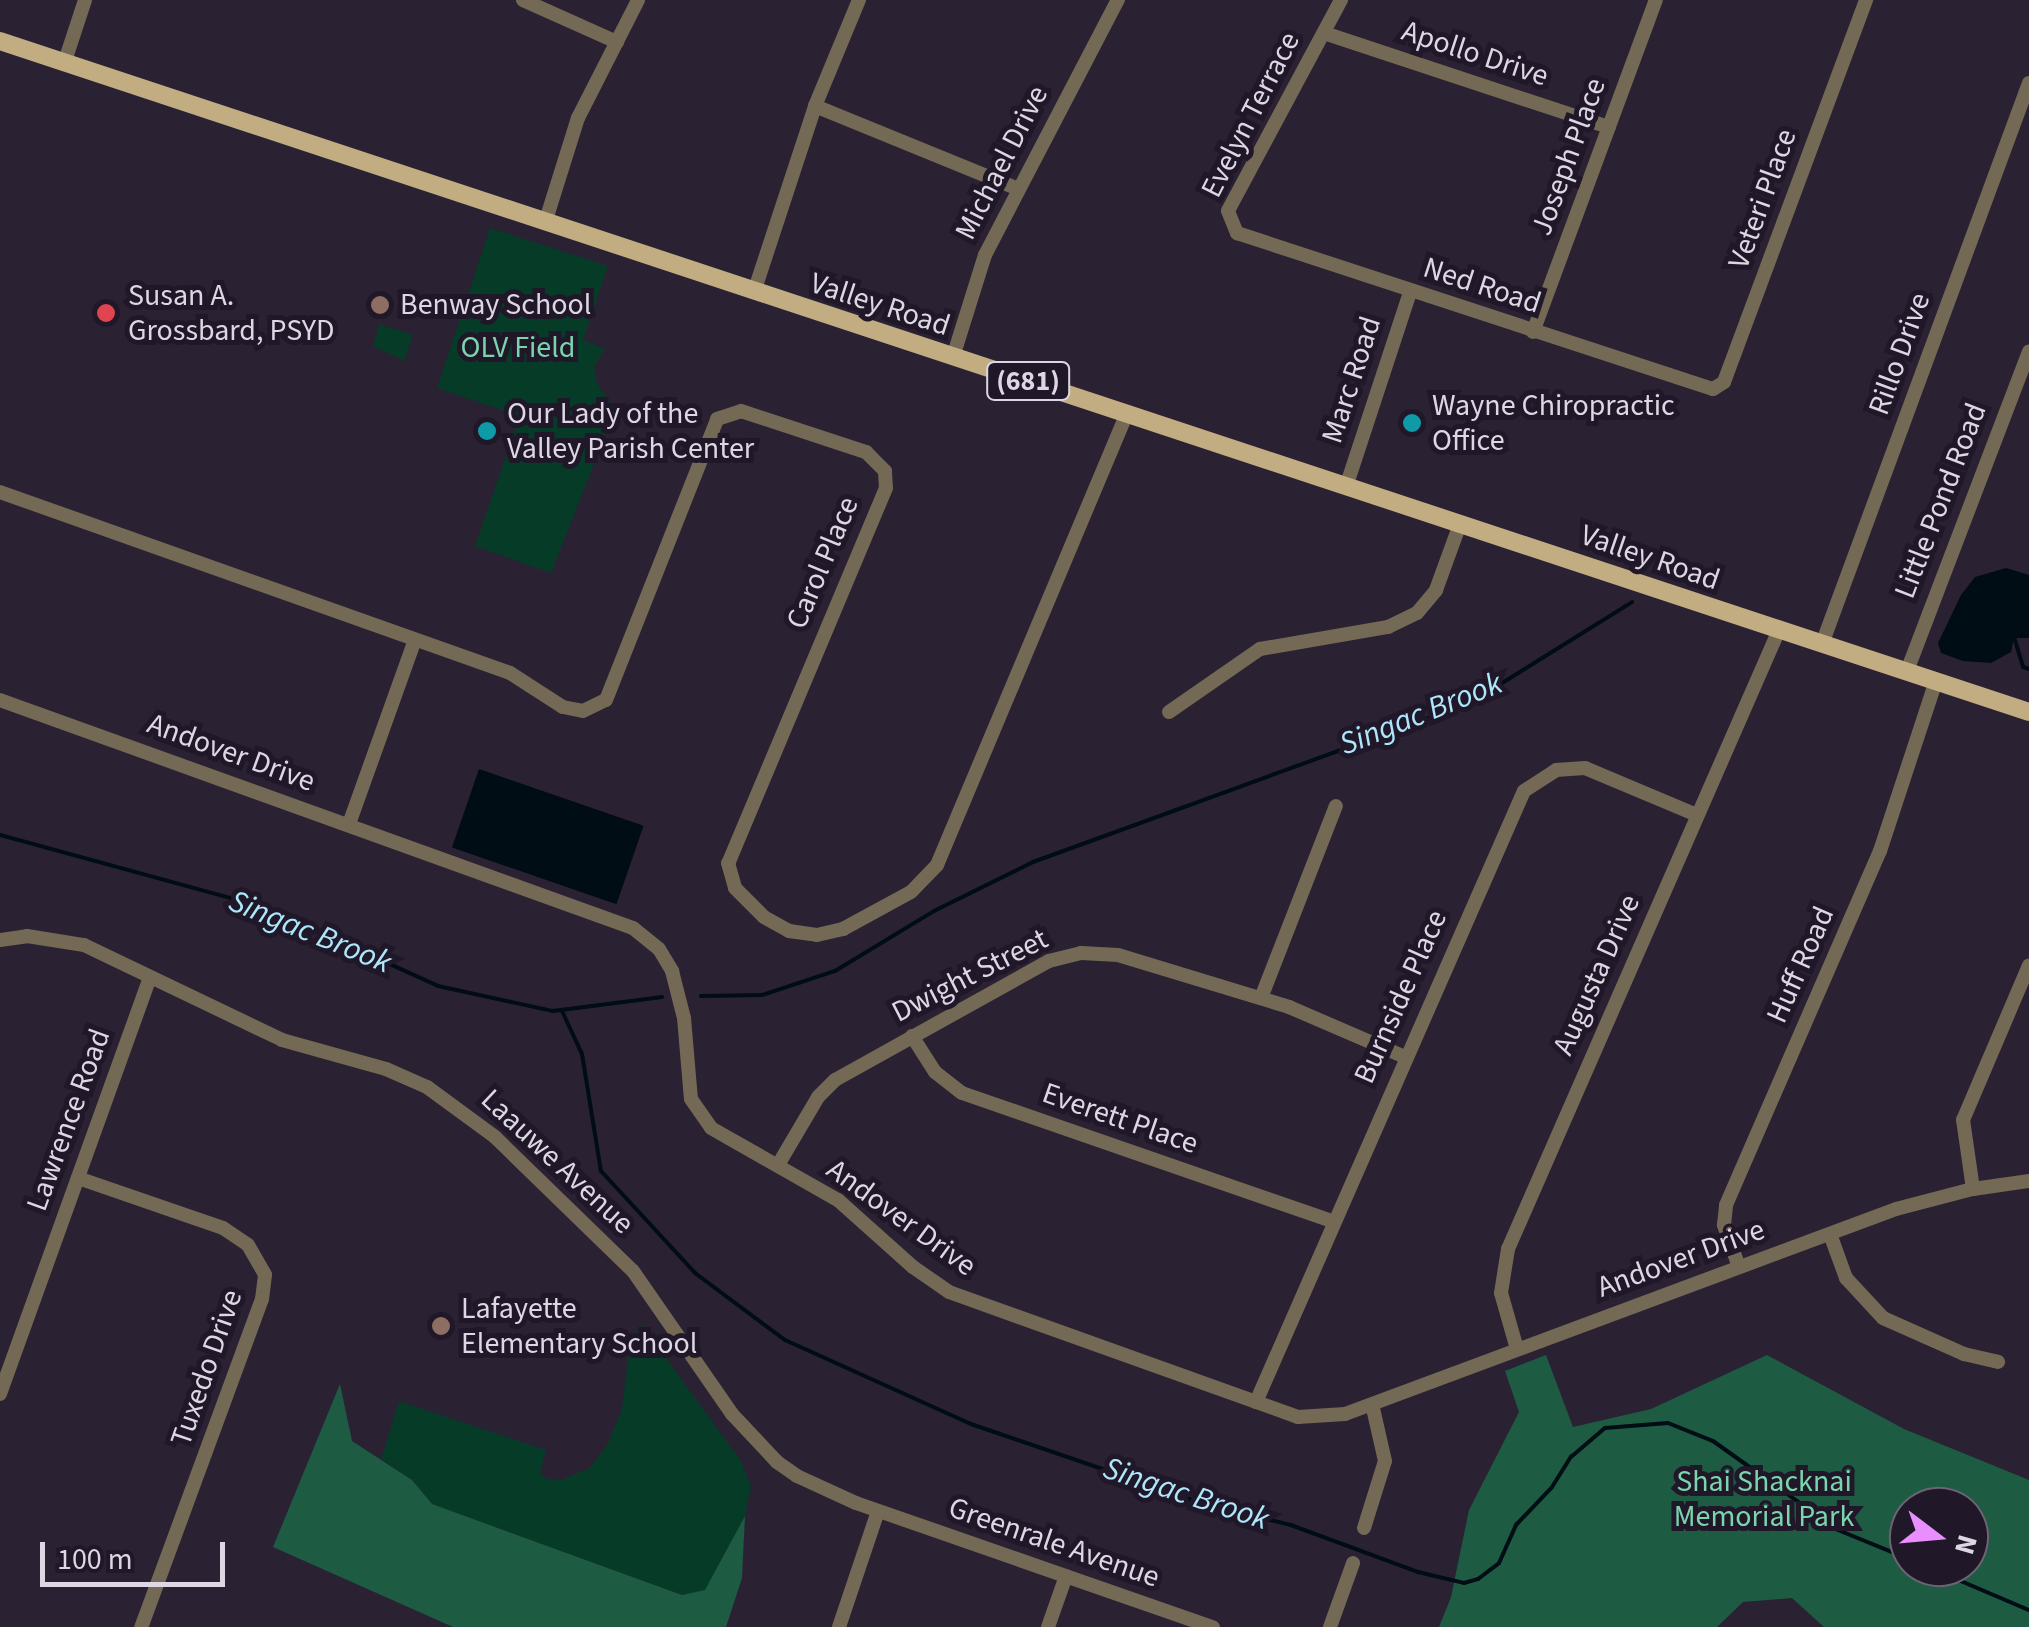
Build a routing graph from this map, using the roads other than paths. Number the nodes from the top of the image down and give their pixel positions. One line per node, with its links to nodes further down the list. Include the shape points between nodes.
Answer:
1 (85, 0): 12 (street)
2 (523, 0): 11 (street)
3 (638, 0): 11 (street)
4 (859, 0): 14 (street)
5 (1118, 0): 16 (street, Michael Drive)
6 (1341, 0): 9 (street, Evelyn Terrace)
7 (1656, 0): 15 (street, Joseph Place)
8 (1866, 0): 24 (street, Veteri Place, via 1724,382 1713,389)
9 (1324, 33): 15 (street, Apollo Drive); 18 (street, Evelyn Terrace, via 1228,212 1236,233)
10 (0, 41): 12 (main road, Valley Road / (681))
11 (616, 42): 17 (street, via 578,118)
12 (64, 64): 17 (main road, Valley Road / (681))
13 (2029, 83): 31 (street, Rillo Drive)
14 (816, 106): 16 (street); 19 (street)
15 (1609, 128): 21 (street, Joseph Place)
16 (1018, 189): 23 (street, Michael Drive, via 985,255)
17 (545, 223): 19 (main road, Valley Road / (681))
18 (1258, 242): 20 (street, Ned Road)
19 (754, 292): 23 (main road, Valley Road / (681))
20 (1410, 292): 21 (street, Ned Road); 26 (street, Marc Road)
21 (1533, 332): 24 (street, Ned Road)
22 (2029, 351): 32 (street, Little Pond Road)
23 (952, 357): 25 (main road, Valley Road / (681))
24 (1690, 384)
25 (1127, 414): 26 (main road, Valley Road / (681)); 30 (street, Carol Place, via 937,866 911,892 830,933 776,925 735,888 728,864 886,488 885,471 872,456 742,411 717,419 606,700 593,710 564,706 524,679)
26 (1346, 486): 28 (main road, Valley Road / (681))
27 (0, 492): 30 (street, Carol Place)
28 (1460, 524): 29 (main road, Valley Road / (681)); 35 (street, via 1436,590 1417,613 1388,627 1260,650)
29 (1779, 630): 31 (main road, Valley Road / (681)); 38 (street, Augusta Drive)
30 (416, 640): 39 (street)
31 (1822, 644): 32 (main road, Valley Road / (681))
32 (1907, 672): 33 (main road, Valley Road / (681))
33 (1936, 681): 36 (main road, Valley Road / (681)); 52 (street, Huff Road, via 1880,851 1726,1205 1724,1226)
34 (0, 700): 39 (street, Andover Drive)
35 (1169, 712)
36 (2029, 712)
37 (1336, 806): 43 (street)
38 (1698, 815): 45 (street, Burnside Place, via 1586,768 1556,770 1532,782 1511,815); 53 (street, Augusta Drive, via 1504,1260 1501,1294)
39 (349, 824): 46 (street, Andover Drive, via 617,920 647,938 678,987 695,1109 712,1128)
40 (0, 940): 42 (street, Laauwe Avenue, via 65,940)
41 (2029, 966): 49 (street, via 1963,1120)
42 (150, 977): 47 (street, Lawrence Road); 58 (street, Laauwe Avenue, via 282,1040 405,1076 473,1118 651,1291 732,1414 777,1462 820,1488)
43 (1261, 998): 44 (street, Dwight Street, via 1118,955 1082,953 1049,962); 45 (street, Dwight Street)
44 (912, 1036): 46 (street, Dwight Street, via 834,1080); 50 (street, Everett Place, via 935,1072 962,1093)
45 (1405, 1057): 50 (street, Burnside Place)
46 (778, 1165): 56 (street, Andover Drive, via 838,1200 949,1292)
47 (78, 1178): 55 (street, Lawrence Road); 62 (street, Tuxedo Drive, via 223,1228 248,1244 265,1275)
48 (2029, 1182): 49 (street, Andover Drive)
49 (1973, 1189): 51 (street, Andover Drive)
50 (1334, 1222): 56 (street, Burnside Place)
51 (1830, 1234): 52 (street, Andover Drive); 54 (street, via 1846,1278 1883,1318)
52 (1739, 1267): 53 (street, Andover Drive)
53 (1517, 1349): 57 (street, Andover Drive)
54 (1998, 1362)
55 (0, 1394)
56 (1256, 1402): 57 (street, Andover Drive, via 1310,1418)
57 (1372, 1404): 59 (street, via 1384,1461)
58 (878, 1510): 61 (street, Greenrale Avenue); 63 (street)
59 (1364, 1528)
60 (1353, 1563): 66 (street)
61 (1066, 1576): 64 (street); 65 (street, Greenrale Avenue)
62 (141, 1627)
63 (839, 1627)
64 (1048, 1627)
65 (1213, 1627)
66 (1330, 1627)

